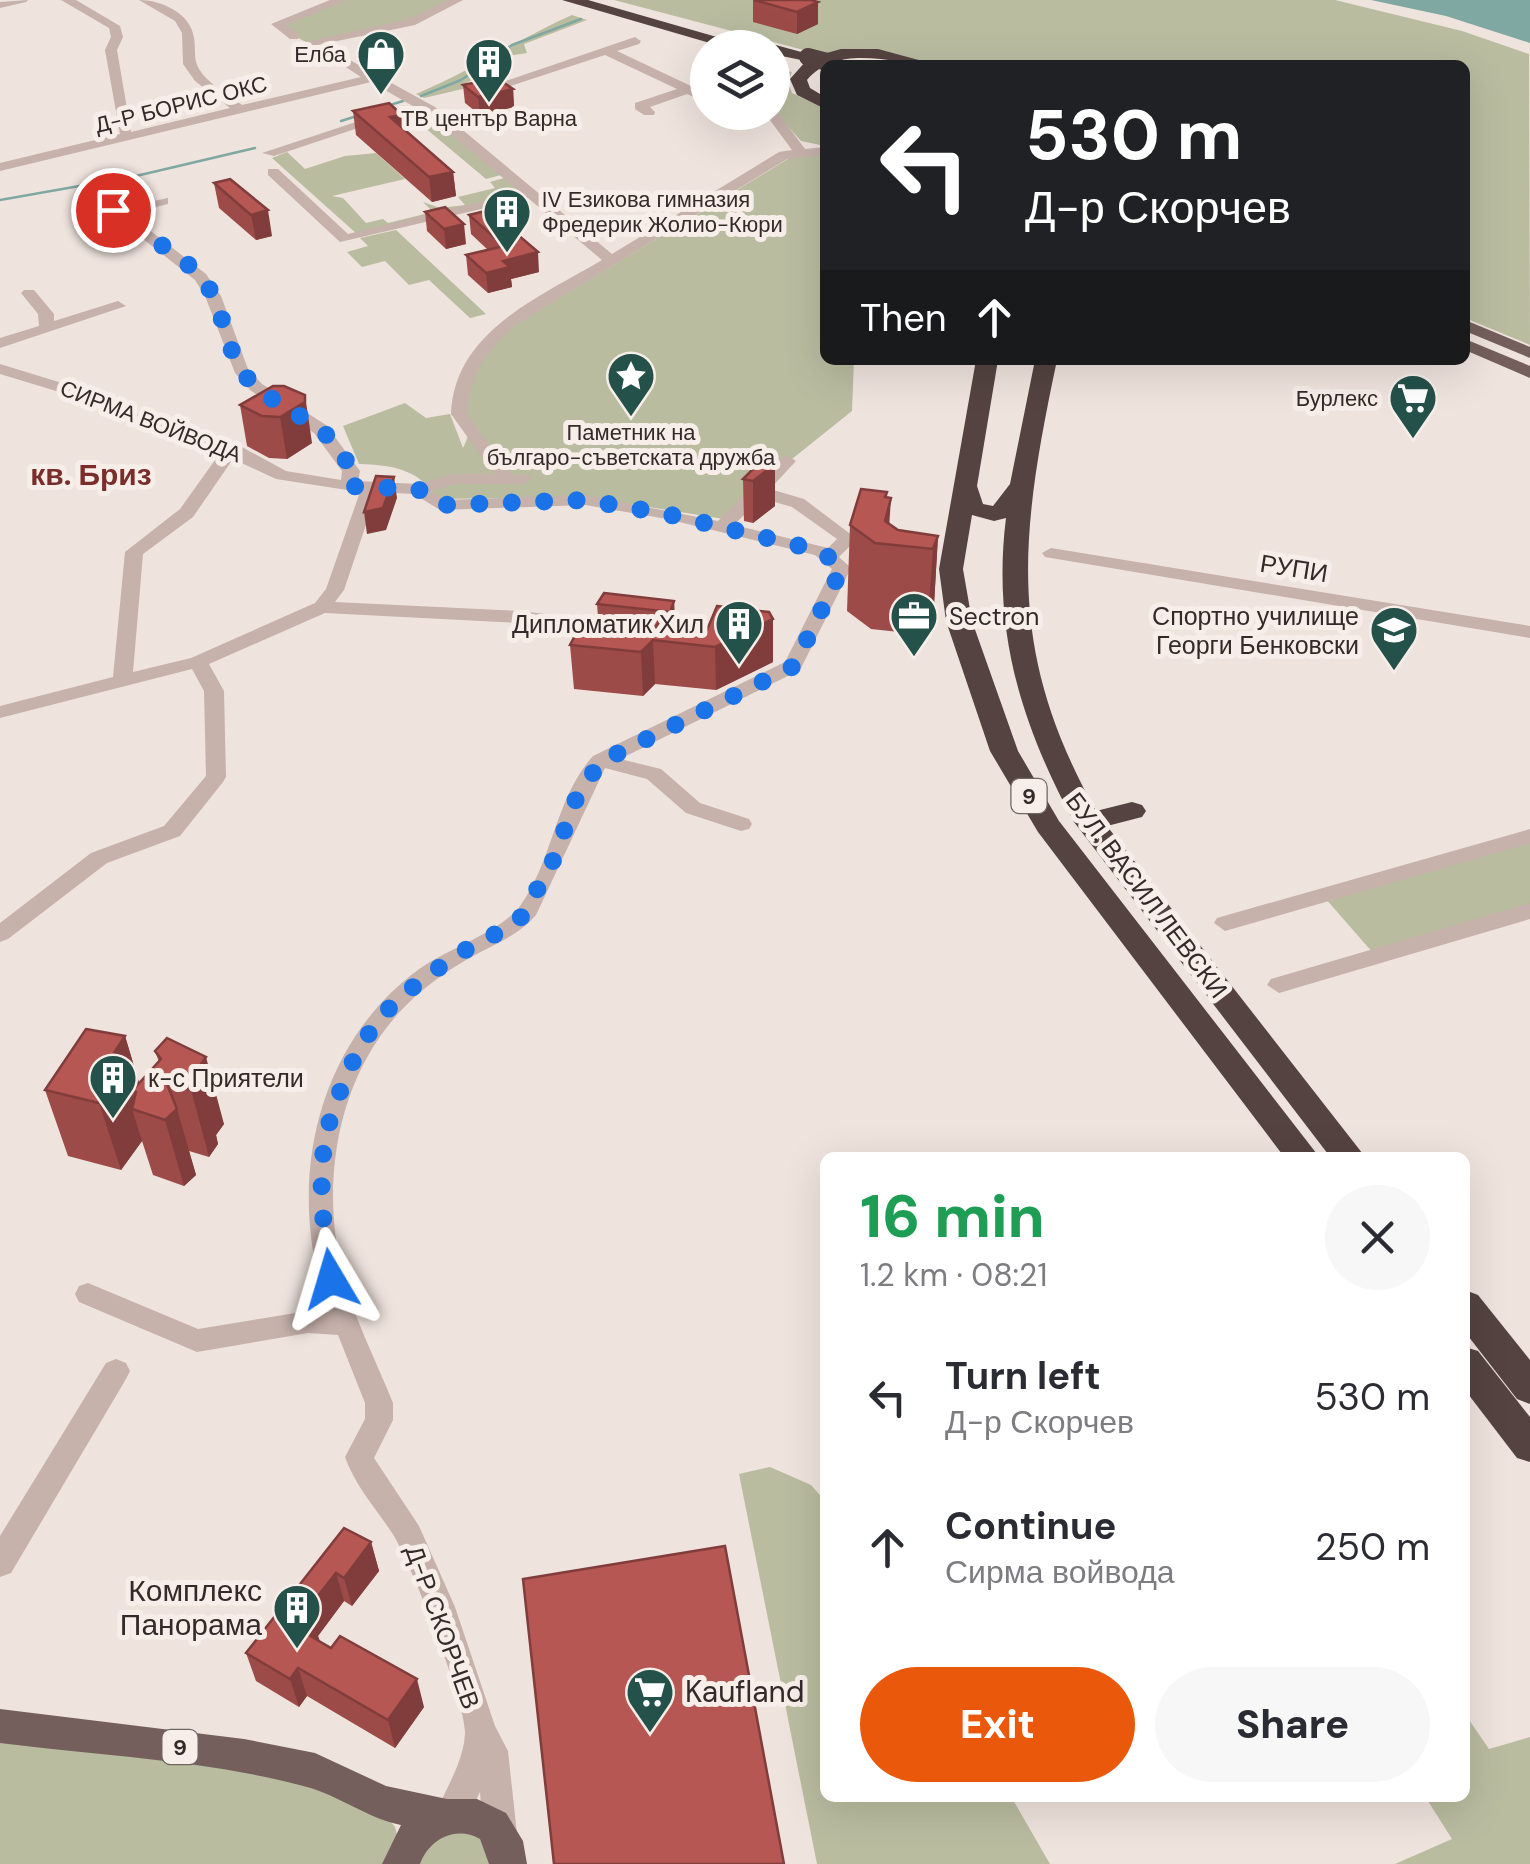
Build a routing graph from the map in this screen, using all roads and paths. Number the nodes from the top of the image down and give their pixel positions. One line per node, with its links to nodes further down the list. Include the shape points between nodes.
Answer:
1 (22, 0): 9 (street)
2 (66, 0): 31 (street, via 114,26 112,50)
3 (145, 0): 28 (street, via 180,19 188,33 188,62)
4 (313, 0): 8 (street)
5 (457, 0): 14 (street, via 410,22)
6 (570, 0): 11 (highway)
7 (593, 0): 10 (highway)
8 (336, 2): 12 (street, via 277,24)
9 (0, 5)
10 (696, 30)
11 (690, 31)
12 (294, 36)
13 (636, 42): 15 (street)
14 (308, 44)
15 (607, 51): 23 (street); 24 (street)
16 (790, 57): 21 (highway)
17 (826, 60): 18 (highway, via 879,54)
18 (907, 60)
19 (344, 62): 22 (street)
20 (820, 63): 26 (highway, via 798,79)
21 (818, 65)
22 (372, 78): 27 (street); 28 (street, Д-Р БОРИС ОКС)
23 (500, 84)
24 (684, 91): 25 (street); 29 (street, via 640,106)
25 (690, 93)
26 (820, 101)
27 (429, 106): 34 (street); 37 (street)
28 (240, 110): 31 (street, Д-Р БОРИС ОКС)
29 (649, 112)
30 (784, 130): 33 (street)
31 (129, 138): 35 (street, Д-Р БОРИС ОКС)
32 (820, 151): 33 (street)
33 (800, 152): 40 (street)
34 (269, 153)
35 (0, 167)
36 (273, 172): 37 (street, via 345,238)
37 (529, 194): 39 (street)
38 (163, 201): 57 (street, via 111,214 200,276 241,370 320,430 344,456)
39 (590, 244): 40 (street); 41 (street)
40 (638, 244): 41 (street)
41 (611, 260): 58 (street, via 510,323 465,371 459,414 475,441 514,478 452,479)
42 (28, 293): 45 (street, via 46,314)
43 (118, 306): 45 (street)
44 (1470, 327): 48 (main road)
45 (47, 329): 46 (street)
46 (0, 342)
47 (1470, 346): 52 (main road)
48 (1530, 353)
49 (988, 365): 55 (highway, БУЛ. ВАСИЛ ЛЕВСКИ / 9)
50 (1042, 366): 56 (highway, БУЛ. ВАСИЛ ЛЕВСКИ / 9)
51 (0, 369): 53 (street, СИРМА ВОЙВОДА)
52 (1530, 373)
53 (234, 450): 57 (street, СИРМА ВОЙВОДА, via 274,473); 67 (street, via 220,460 187,512 134,552)
54 (788, 461): 59 (street)
55 (965, 485): 56 (highway, via 973,508 994,514 1008,509); 79 (highway, БУЛ. ВАСИЛ ЛЕВСКИ / 9, via 951,568 958,621 1004,752 1040,828)
56 (1021, 485): 71 (highway, БУЛ. ВАСИЛ ЛЕВСКИ / 9, via 1011,594 1022,680 1063,782)
57 (359, 487): 58 (street, СИРМА ВОЙВОДА); 63 (street, via 335,590)
58 (418, 489): 60 (street, via 440,505 585,500)
59 (758, 491): 60 (street); 62 (street, via 798,503 848,539)
60 (722, 527): 62 (street)
61 (1051, 553): 65 (street, РУПИ)
62 (831, 555): 69 (street, via 842,568 790,649 794,666)
63 (322, 607): 64 (street, via 520,617); 66 (street)
64 (649, 632)
65 (1530, 632)
66 (198, 662): 67 (street); 76 (street, via 214,691 216,777 172,831 99,858)
67 (122, 679): 68 (street)
68 (0, 712)
69 (600, 762): 72 (street, via 654,774 692,808); 84 (street, Д-Р СКОРЧЕВ, via 518,922 456,955 397,999 347,1072 324,1138 321,1200 331,1279)
70 (1132, 811): 71 (highway)
71 (1088, 822): 78 (highway, БУЛ. ВАСИЛ ЛЕВСКИ / 9)
72 (741, 824)
73 (1530, 836): 75 (street)
74 (1530, 911): 77 (street)
75 (1225, 922)
76 (0, 934)
77 (1279, 985)
78 (1312, 1109): 79 (highway, via 1283,1098 1272,1106); 81 (highway, БУЛ. ВАСИЛ ЛЕВСКИ / 9)
79 (1272, 1117): 80 (highway, БУЛ. ВАСИЛ ЛЕВСКИ / 9)
80 (1299, 1152)
81 (1345, 1152)
82 (88, 1294): 84 (street, via 197,1342 264,1327)
83 (1470, 1311): 87 (highway)
84 (347, 1324): 91 (street, Д-Р СКОРЧЕВ, via 379,1404 379,1420 361,1448 363,1470 407,1532 434,1592)
85 (1470, 1368): 88 (highway)
86 (116, 1371): 89 (street)
87 (1530, 1388)
88 (1530, 1446)
89 (0, 1562)
90 (0, 1726): 92 (main road, 9, via 244,1756 315,1771)
91 (480, 1732): 93 (street, via 468,1781); 94 (street, Д-Р СКОРЧЕВ, via 492,1751)
92 (355, 1792): 93 (main road, 9, via 403,1810); 95 (main road, via 394,1827)
93 (447, 1814): 94 (main road, 9, via 476,1815); 95 (main road, via 417,1831)
94 (504, 1849)
95 (402, 1860)

